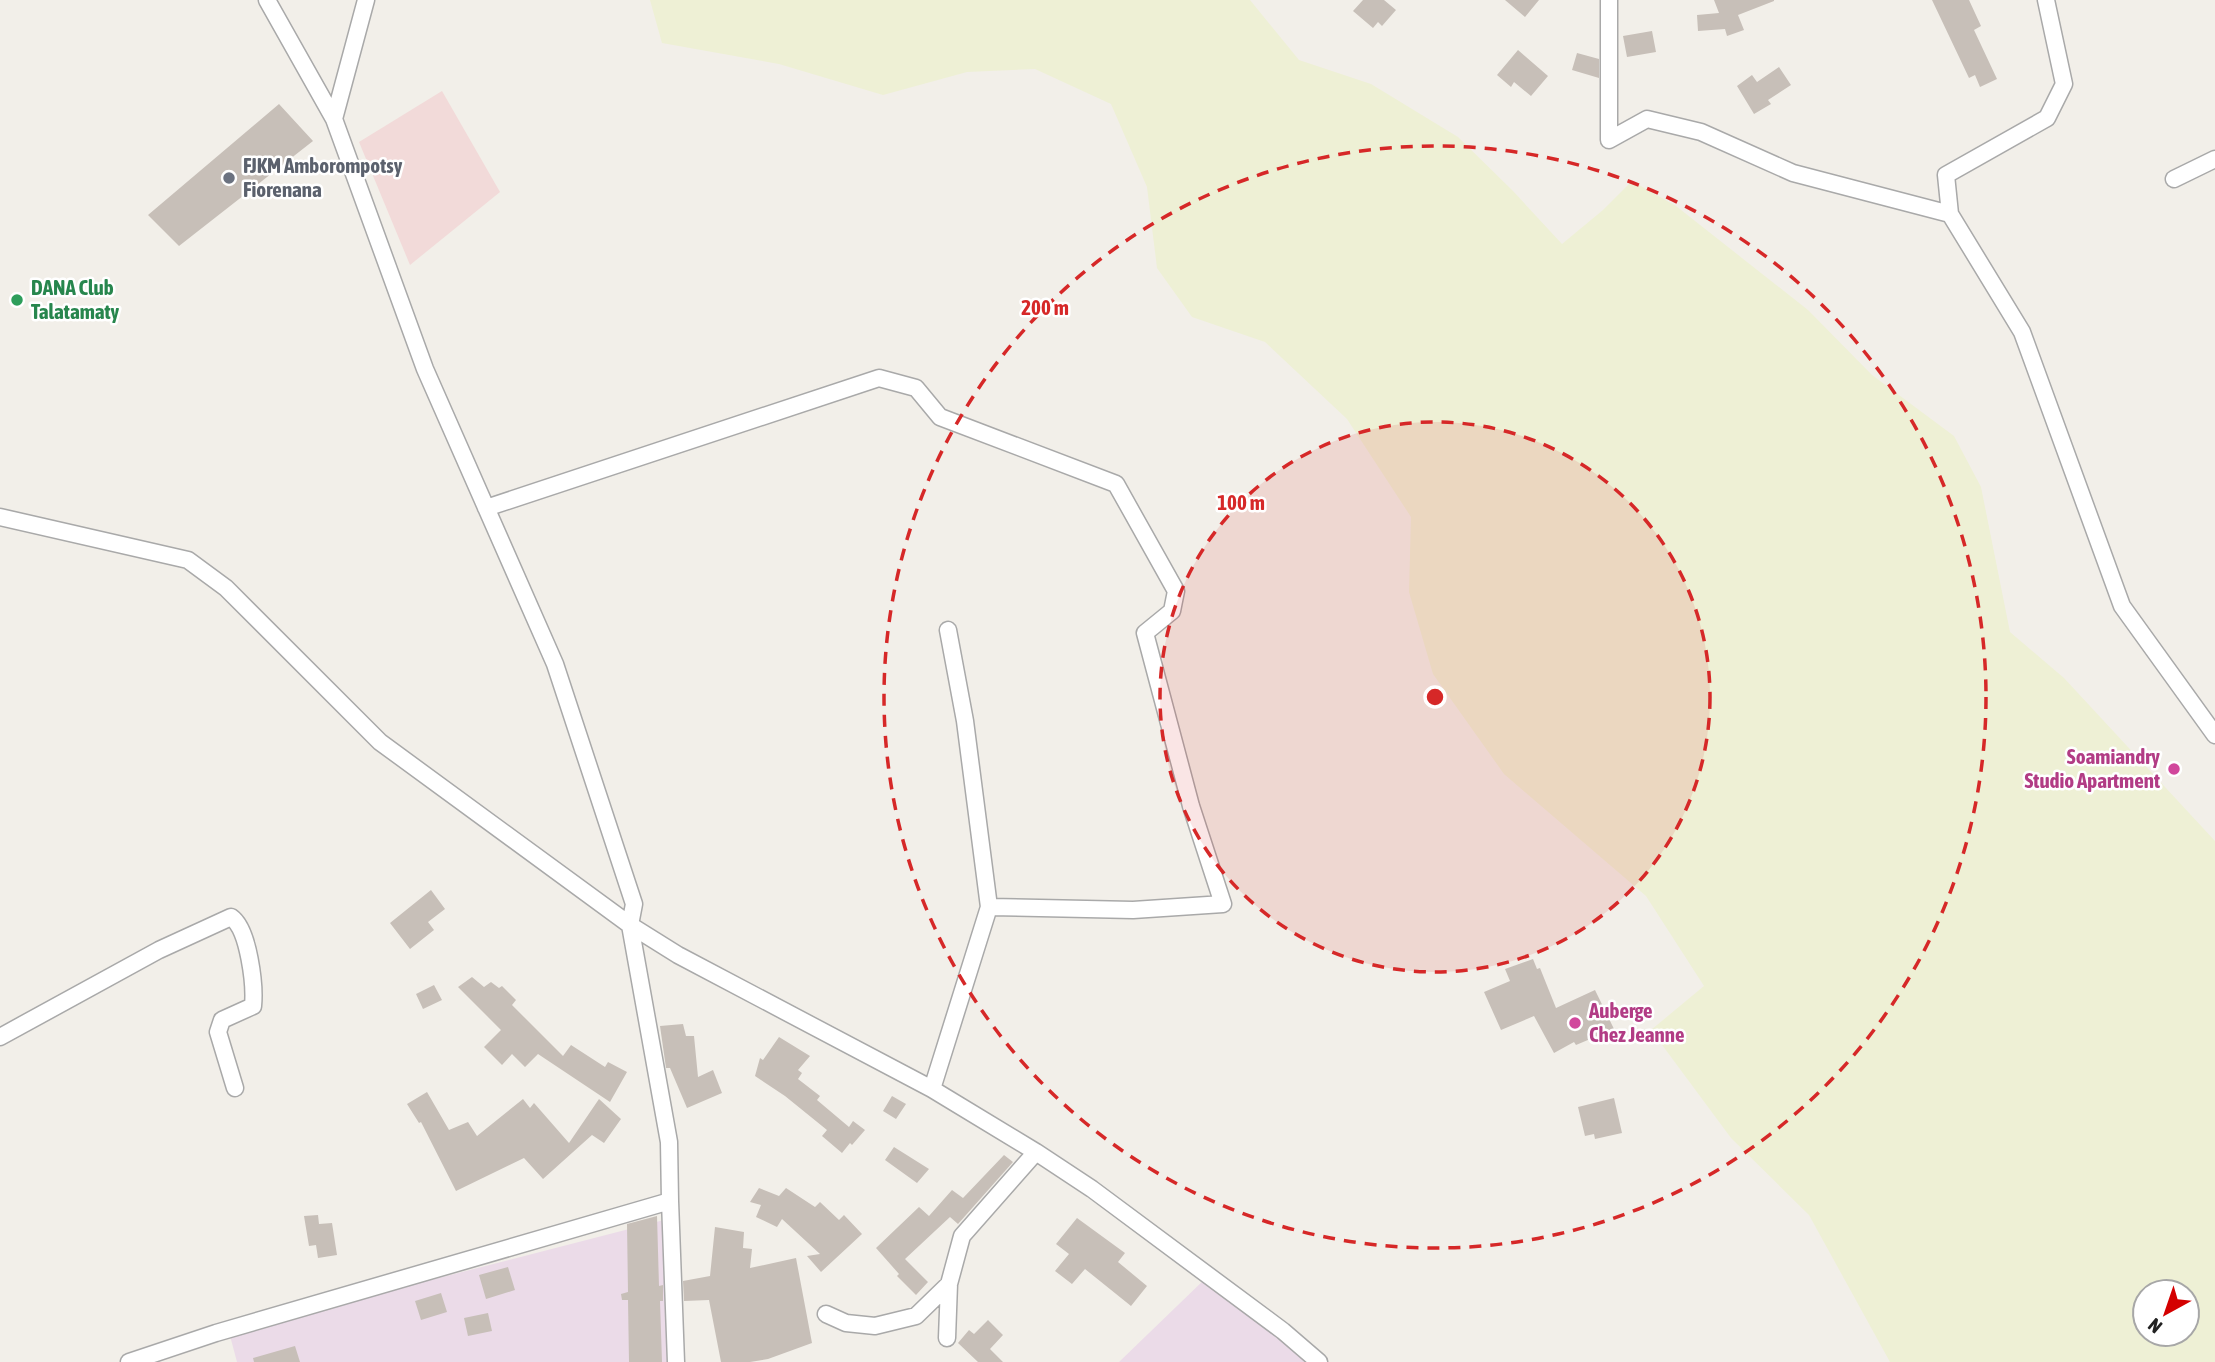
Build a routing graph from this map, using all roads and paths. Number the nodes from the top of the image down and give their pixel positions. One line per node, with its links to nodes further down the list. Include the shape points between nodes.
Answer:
1 (267, 0): 5 (street)
2 (366, 0): 5 (street)
3 (1609, 0): 8 (street, via 1609,140 1647,119 1701,132 1793,173)
4 (2046, 0): 8 (street, via 2064,84 2047,118 1946,175)
5 (334, 119): 9 (street, via 425,369)
6 (2215, 159): 7 (street)
7 (2174, 180)
8 (1950, 214): 12 (street, via 2022,332 2122,606)
9 (486, 508): 13 (street, via 879,378 916,388 940,417 1116,484 1176,591 1171,611 1145,633 1191,806 1223,904 1133,910); 14 (street, via 555,664 634,904)
10 (0, 517): 14 (street, via 188,560 226,588 380,742)
11 (948, 630): 13 (street)
12 (2215, 735)
13 (989, 906): 17 (street)
14 (630, 925): 17 (street); 19 (street, via 669,1142)
15 (0, 1037): 16 (street, via 159,950 231,917 246,943 254,993 253,1006 222,1020 218,1032)
16 (235, 1088)
17 (932, 1089): 18 (street)
18 (1036, 1152): 20 (street, via 962,1236); 25 (street, via 1092,1189)
19 (670, 1201): 23 (street); 24 (street)
20 (949, 1284): 21 (street, via 916,1316 875,1326 846,1324); 22 (street)
21 (826, 1314)
22 (947, 1338)
23 (129, 1362)
24 (676, 1362)
25 (1320, 1362)

